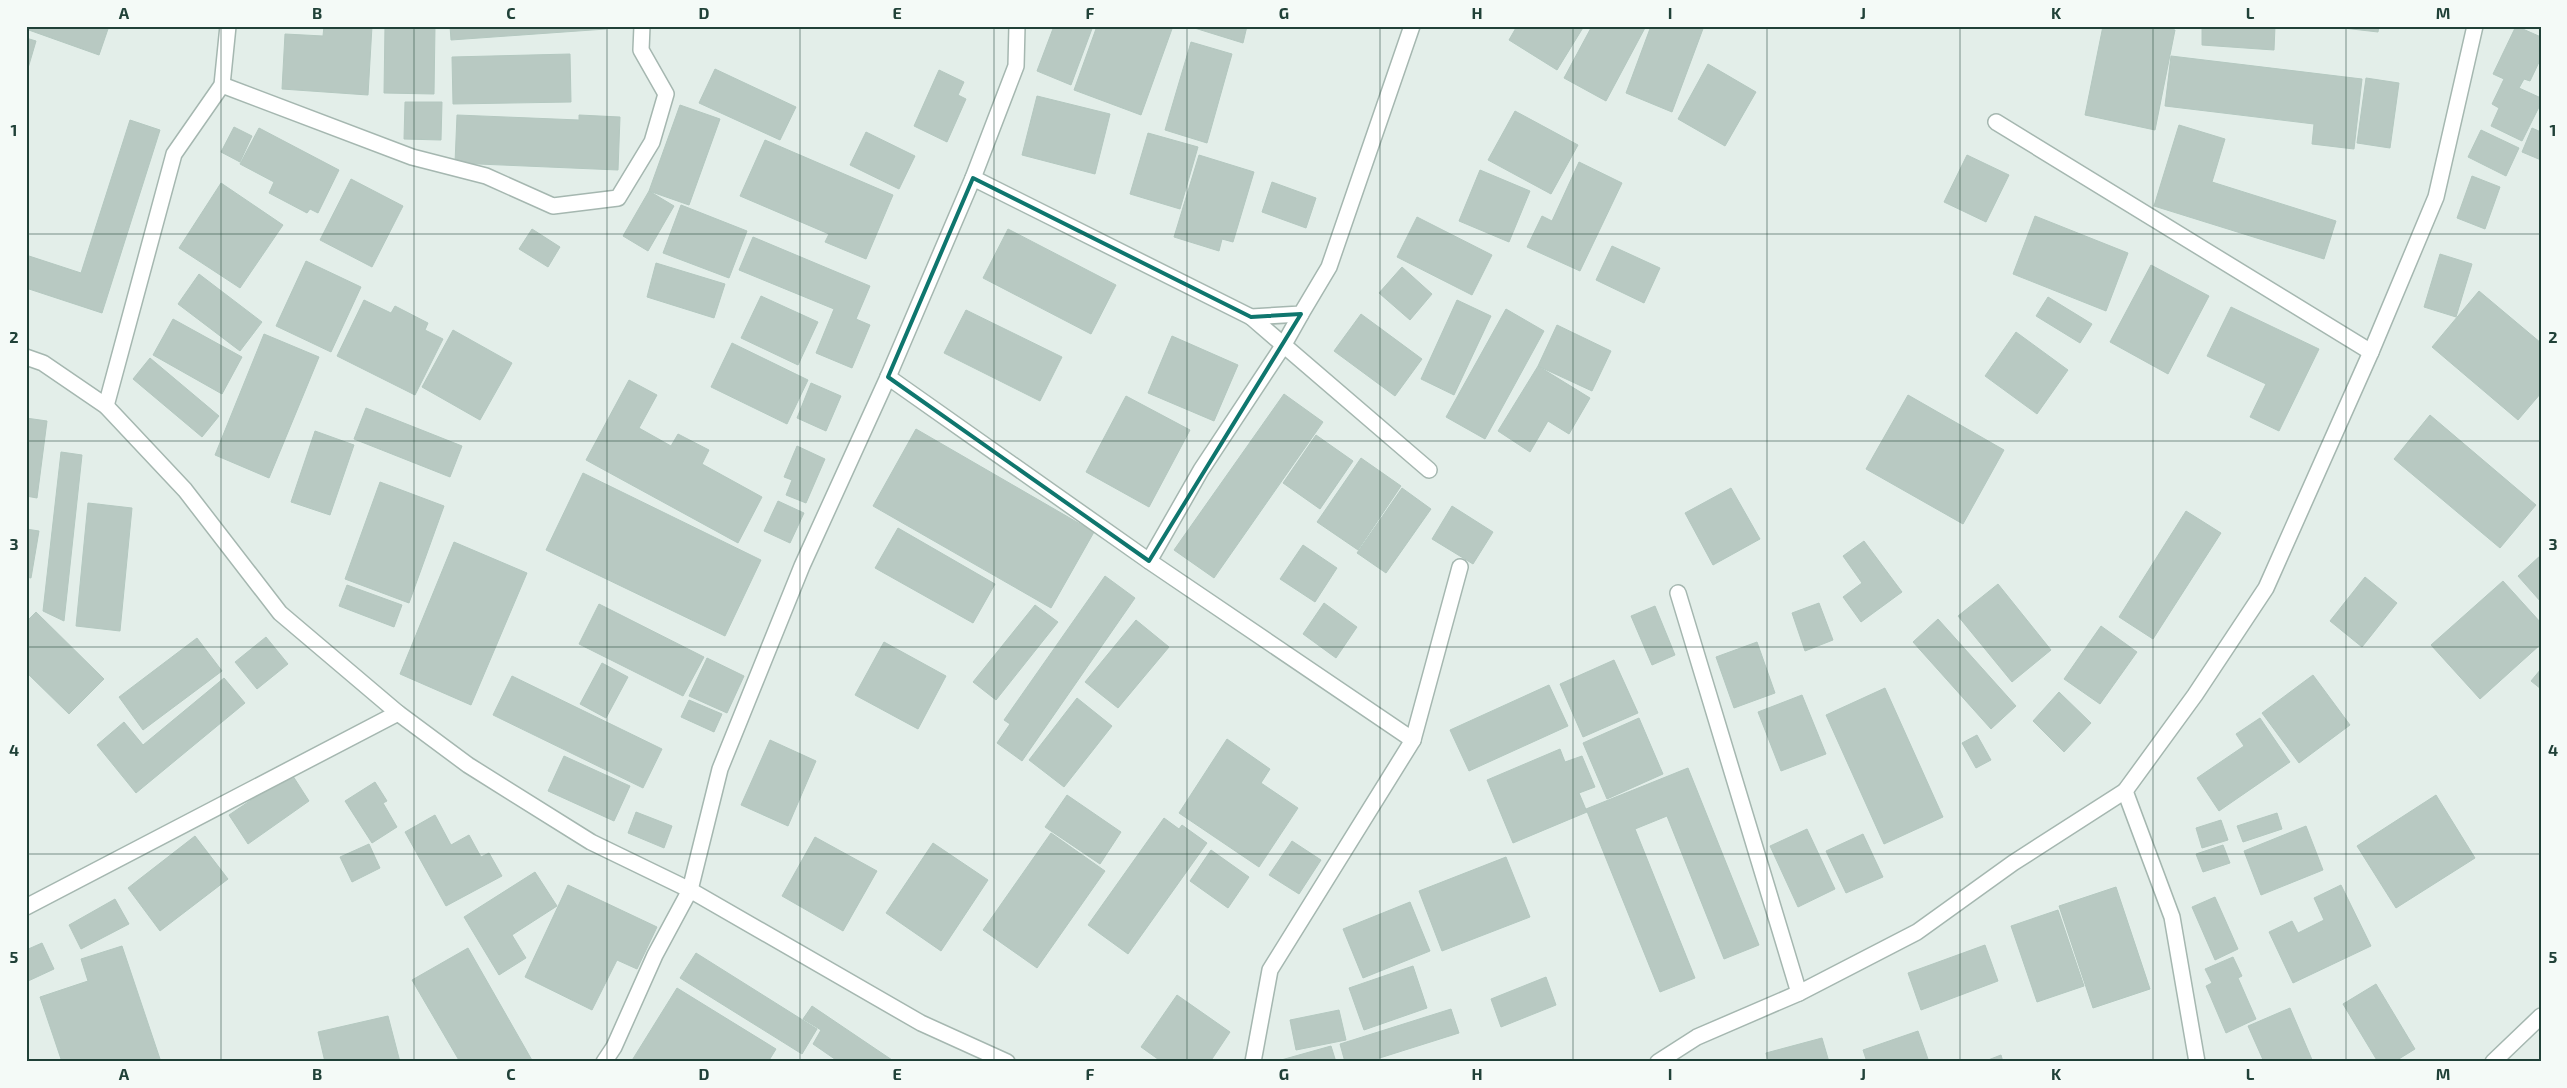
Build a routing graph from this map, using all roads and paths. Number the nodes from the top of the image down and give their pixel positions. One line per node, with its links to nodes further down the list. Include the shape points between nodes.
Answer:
1 (228, 26): 6 (street)
2 (642, 26): 6 (street, via 641,50 666,94 652,142 618,198 553,206 486,176 412,157)
3 (1017, 26): 8 (street, via 1016,66)
4 (1412, 26): 9 (street, via 1329,267)
5 (2475, 26): 12 (street, via 2436,197)
6 (222, 85): 15 (street, via 174,154)
7 (1996, 122): 12 (street)
8 (973, 178): 10 (street); 14 (street)
9 (1300, 314): 10 (street); 11 (street)
10 (1251, 316): 11 (street)
11 (1284, 346): 16 (street); 17 (street, via 1201,470)
12 (2371, 352): 22 (street, via 2266,588 2195,695)
13 (26, 357): 15 (street, via 43,364)
14 (888, 377): 17 (street); 23 (street, via 802,566 720,769)
15 (106, 406): 20 (street, via 185,490 280,613)
16 (1429, 470)
17 (1148, 561): 21 (street)
18 (1460, 567): 21 (street)
19 (1678, 593): 25 (street)
20 (398, 713): 23 (street, via 468,765 591,842); 24 (street)
21 (1414, 740): 29 (street, via 1270,970)
22 (2125, 791): 25 (street, via 2013,863 1917,932); 31 (street, via 2172,917)
23 (690, 890): 27 (street); 28 (street, via 921,1023)
24 (26, 907)
25 (1799, 994): 30 (street, via 1697,1037)
26 (2541, 1016): 32 (street)
27 (604, 1062)
28 (1007, 1062)
29 (1254, 1062)
30 (1658, 1062)
31 (2197, 1062)
32 (2493, 1062)

